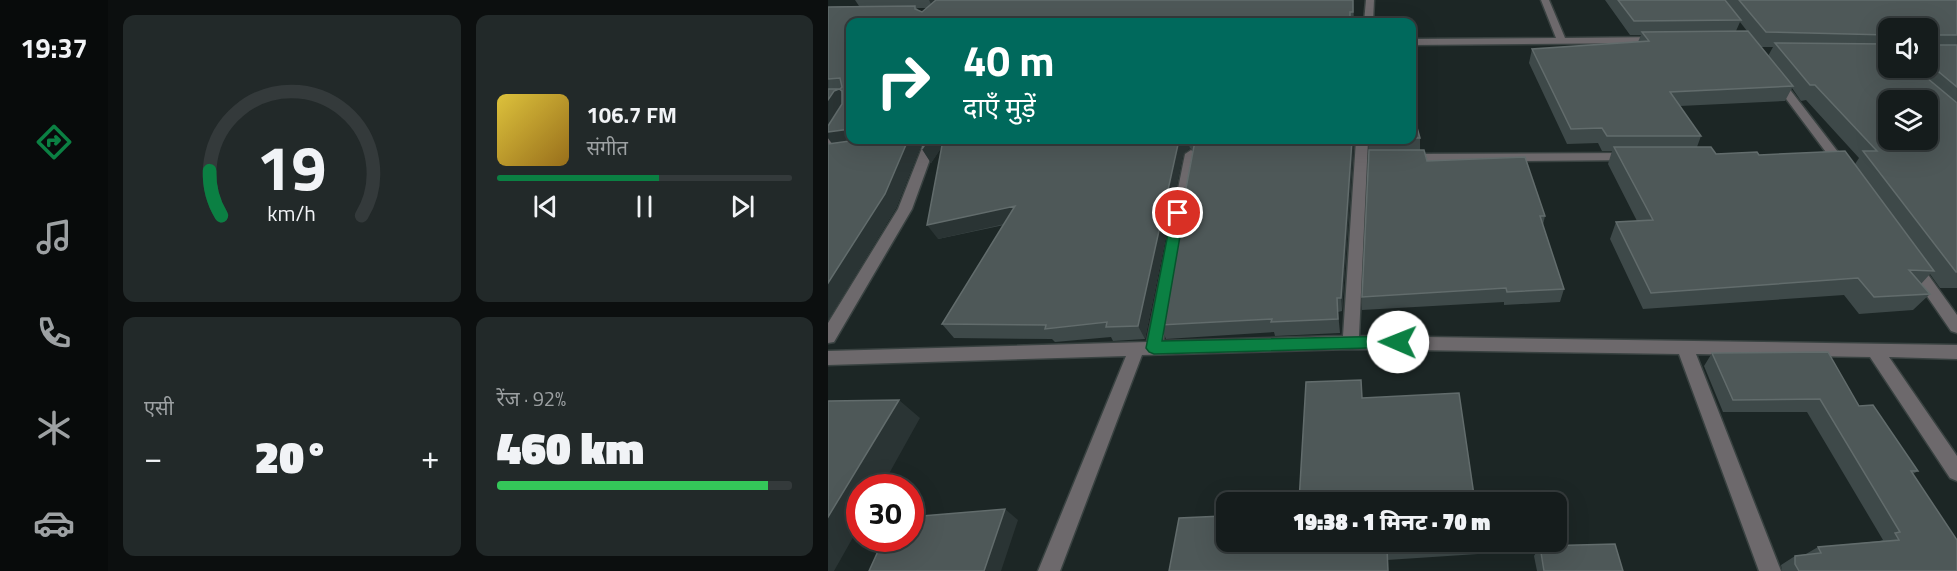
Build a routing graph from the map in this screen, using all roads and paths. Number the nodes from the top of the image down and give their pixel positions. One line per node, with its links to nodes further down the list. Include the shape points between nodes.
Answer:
1 (1370, 0): 3 (street)
2 (1545, 0): 5 (street)
3 (1369, 18)
4 (1666, 40): 5 (street)
5 (1562, 41): 6 (street)
6 (1416, 42)
7 (1770, 71): 15 (street, via 1830,157)
8 (846, 115): 9 (street)
9 (828, 144)
10 (929, 144): 18 (street, via 905,209)
11 (1363, 144): 19 (street, via 1367,158)
12 (1191, 154): 21 (street)
13 (1646, 157): 14 (street)
14 (1397, 158)
15 (1850, 176)
16 (1903, 252): 17 (street)
17 (1957, 327)
18 (828, 337)
19 (1351, 342): 20 (street); 21 (street)
20 (1685, 347): 22 (street); 27 (street)
21 (1145, 348): 24 (street); 26 (street)
22 (1875, 350): 23 (street); 25 (street)
23 (1957, 352)
24 (828, 358)
25 (1957, 471)
26 (1049, 571)
27 (1770, 571)

